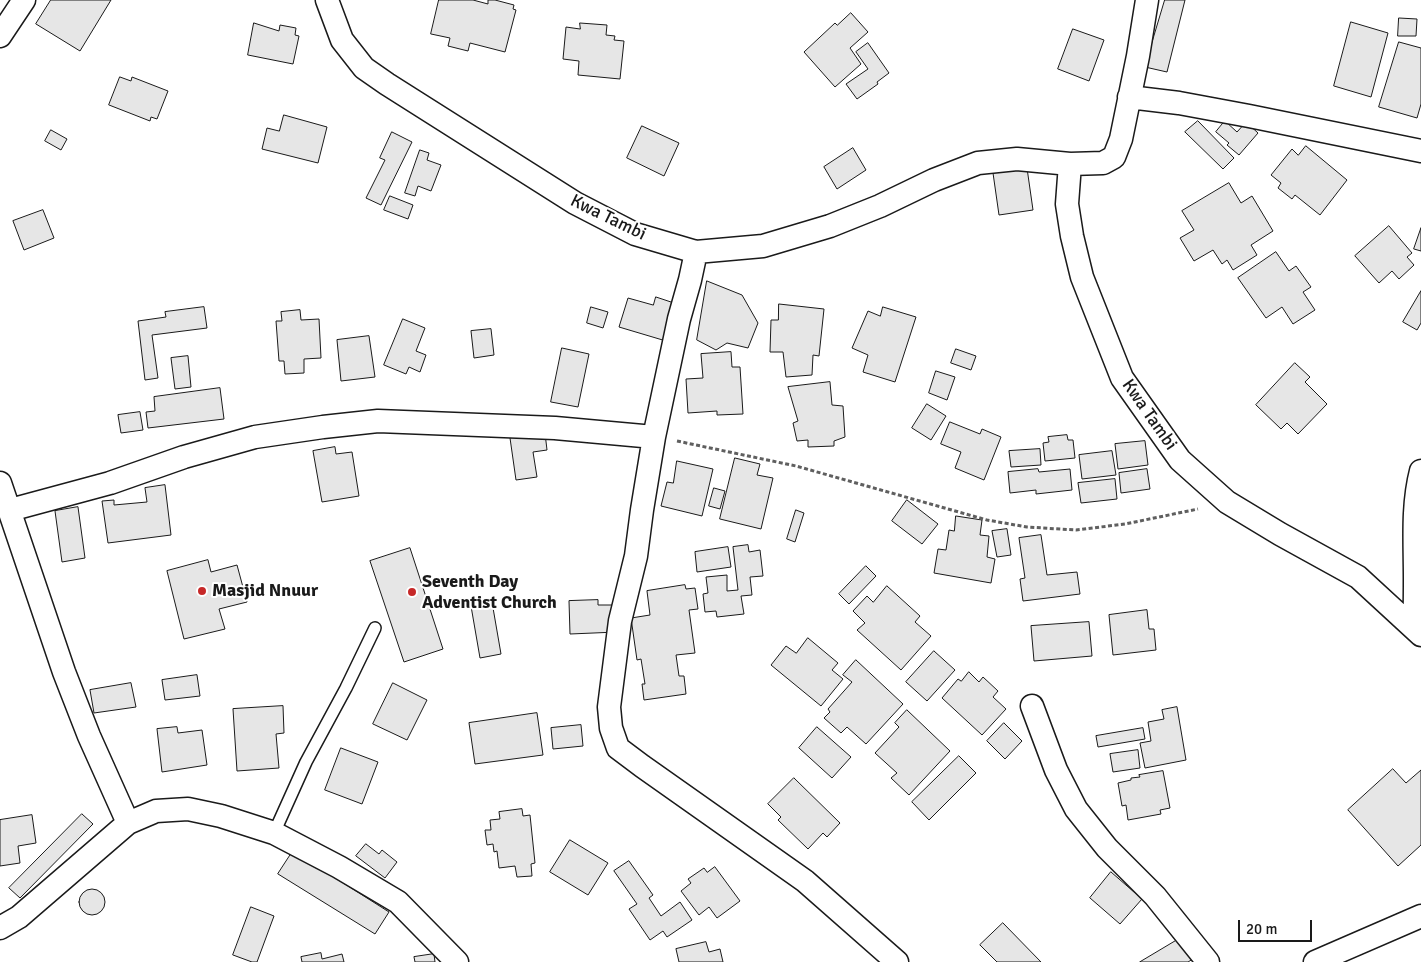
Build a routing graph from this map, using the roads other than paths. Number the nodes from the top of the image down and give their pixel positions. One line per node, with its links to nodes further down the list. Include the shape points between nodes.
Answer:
1 (24, 0): 4 (street)
2 (327, 0): 8 (street, Kwa Tambi, via 342,40 364,68 387,84 575,203 636,234)
3 (1147, 0): 5 (street, Kwa Tambi)
4 (0, 36)
5 (1129, 97): 6 (street, via 1179,103); 7 (street, Kwa Tambi, via 1114,157 1103,163)
6 (1421, 151)
7 (1070, 164): 8 (street, Kwa Tambi, via 1017,159 978,163 830,226 763,246); 14 (street, Kwa Tambi, via 1067,204 1082,277 1122,378 1180,460 1227,502 1358,578)
8 (696, 252): 9 (street)
9 (654, 437): 12 (street, via 556,428 378,421 323,427 255,437 110,483); 21 (street, via 636,556 620,621 609,707 611,728 618,748 805,881)
10 (1421, 471): 14 (street, via 1413,537)
11 (0, 483): 12 (street)
12 (10, 510): 16 (street, via 64,672)
13 (374, 628): 17 (lane)
14 (1418, 632)
15 (1032, 706): 22 (street, via 1056,770 1076,809 1107,848 1155,896)
16 (128, 823): 17 (street, via 156,811 188,809); 19 (street, via 19,917)
17 (274, 833): 20 (street, via 398,902)
18 (1421, 916): 23 (street)
19 (0, 928)
20 (457, 962)
21 (897, 962)
22 (1208, 962)
23 (1315, 962)

